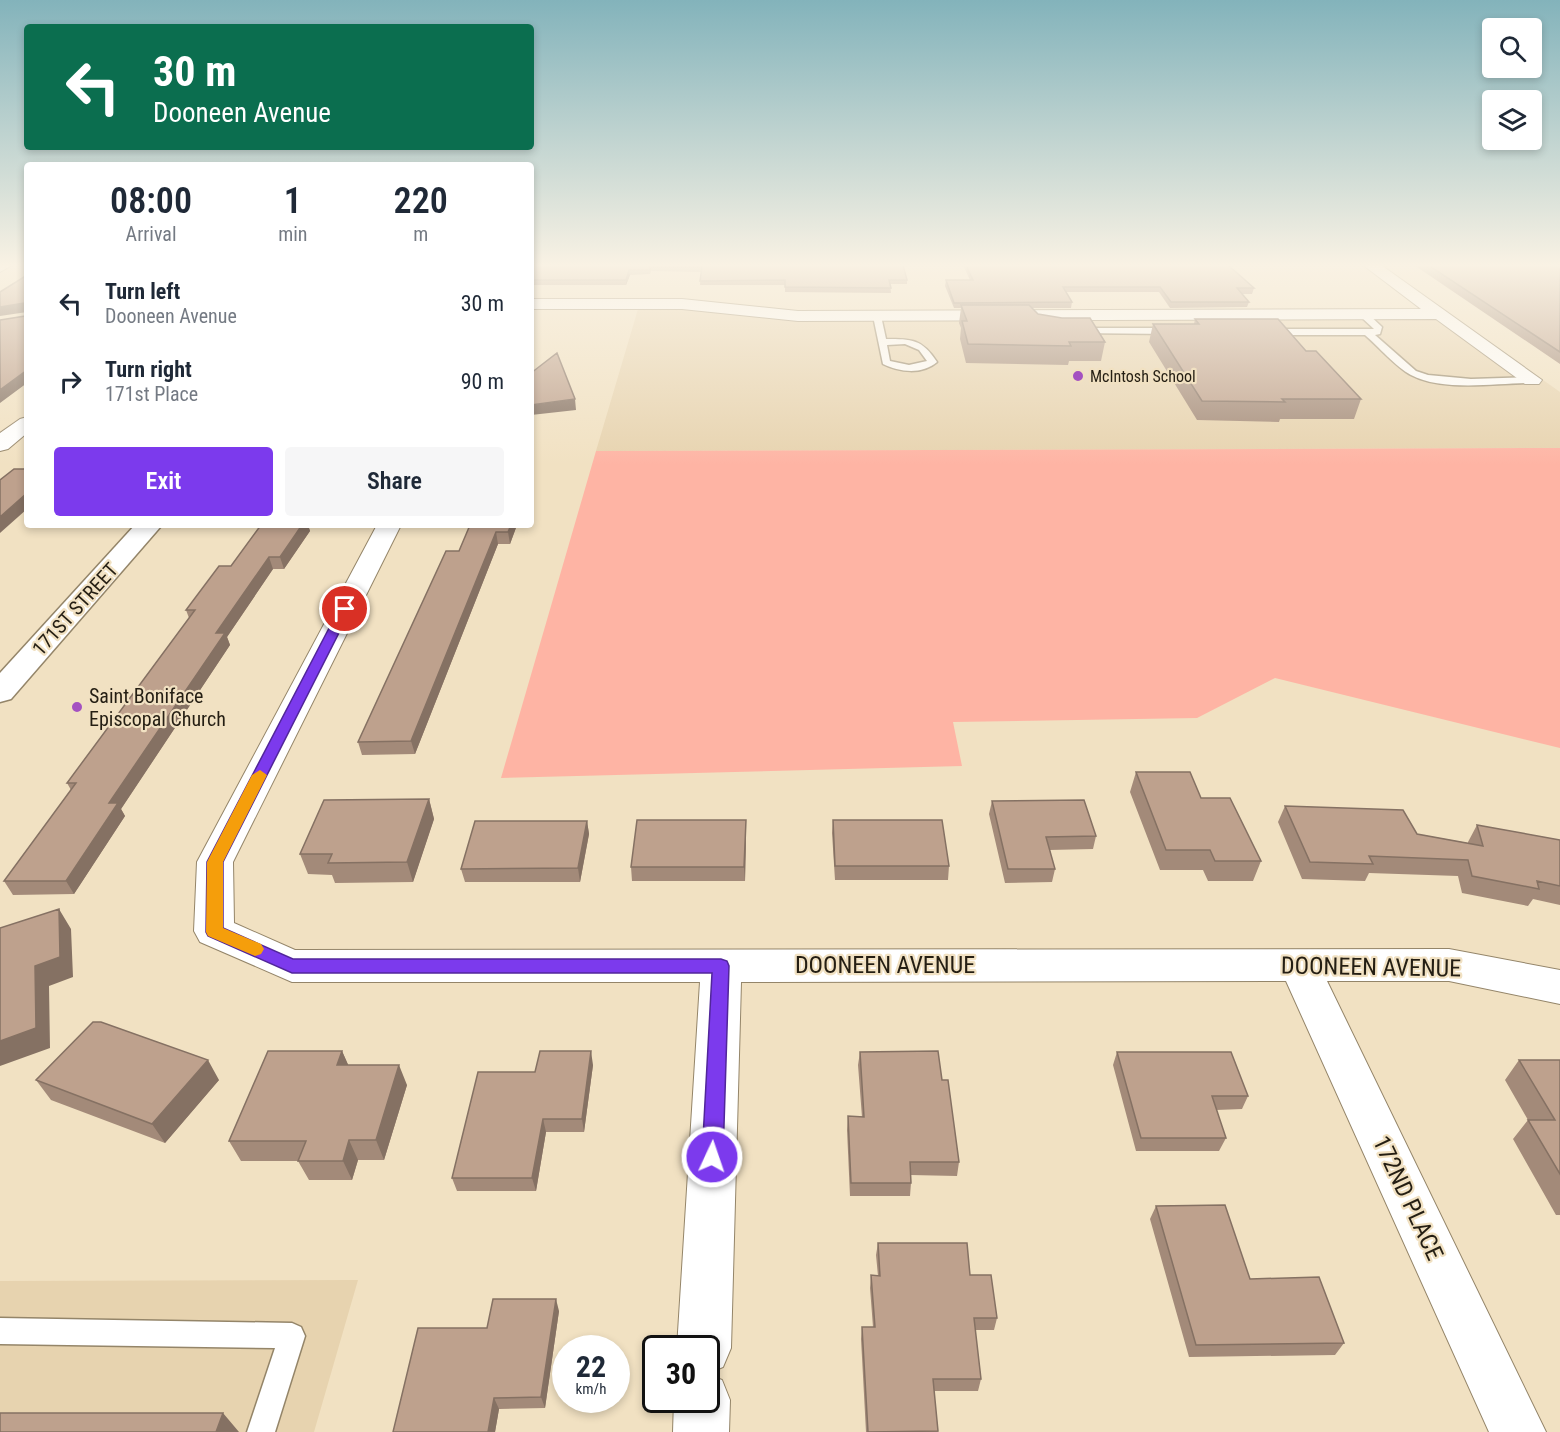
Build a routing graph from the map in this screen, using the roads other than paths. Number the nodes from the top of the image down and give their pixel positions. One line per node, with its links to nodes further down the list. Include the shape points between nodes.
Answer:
1 (880, 332): 9 (lane)
2 (1165, 332): 3 (lane)
3 (1185, 332)
4 (1266, 332): 5 (lane)
5 (1278, 332): 6 (lane)
6 (1368, 332): 7 (lane); 10 (lane, via 1422,377)
7 (1377, 332)
8 (1463, 332): 10 (street)
9 (882, 342): 9 (lane, via 886,362 891,365 919,367 932,362 919,344)
10 (1532, 380)
11 (24, 425): 12 (street)
12 (0, 444)
13 (146, 528): 15 (street, 171ST STREET)
14 (387, 528): 17 (street, DOONEEN AVENUE, via 215,862 214,932 292,966)
15 (0, 692)
16 (1298, 964): 17 (street, DOONEEN AVENUE); 18 (street, DOONEEN AVENUE, via 1449,965); 24 (street, 172ND PLACE)
17 (721, 966): 20 (street)
18 (1560, 987)
19 (0, 1330): 22 (lane, via 292,1336)
20 (705, 1335)
21 (701, 1413): 23 (street)
22 (261, 1432)
23 (700, 1432)
24 (1518, 1432)

